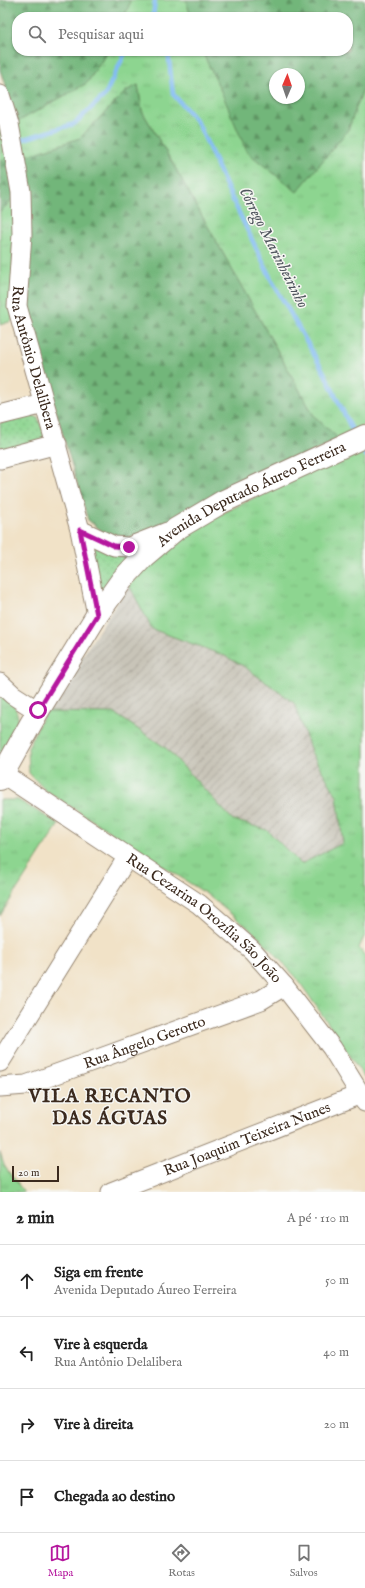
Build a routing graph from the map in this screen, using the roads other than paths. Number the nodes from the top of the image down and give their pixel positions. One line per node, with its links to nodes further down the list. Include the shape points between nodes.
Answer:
1 (0, 95): 2 (street, Rua Antônio Delalibera, via 9,124 21,192 22,234 17,306)
2 (44, 404): 3 (street); 5 (street, Rua Antônio Delalibera)
3 (0, 415)
4 (365, 436): 7 (main road, Avenida Deputado Áureo Ferreira, via 222,502)
5 (56, 444): 6 (street); 8 (street, Rua Antônio Delalibera)
6 (0, 459)
7 (176, 529): 8 (street, via 129,547 114,546); 9 (main road, Avenida Deputado Áureo Ferreira, via 144,556 122,580)
8 (80, 530): 9 (street, Rua Antônio Delalibera)
9 (97, 615): 11 (main road, Avenida Deputado Áureo Ferreira)
10 (0, 683): 11 (street, via 13,695)
11 (38, 710): 12 (main road, Avenida Deputado Áureo Ferreira)
12 (2, 776): 13 (street, Rua Cezarina Orozília São João)
13 (127, 858): 14 (street, Rua Cezarina Orozília São João, via 198,904 252,950); 15 (street)
14 (284, 986): 16 (street, Rua Ângelo Gerotto, via 261,1000 41,1080 26,1085); 17 (street, Rua Cezarina Orozília São João, via 332,1048)
15 (0, 1062)
16 (0, 1088)
17 (363, 1098): 18 (street, Rua Joaquim Teixeira Nunes)
18 (111, 1192)

